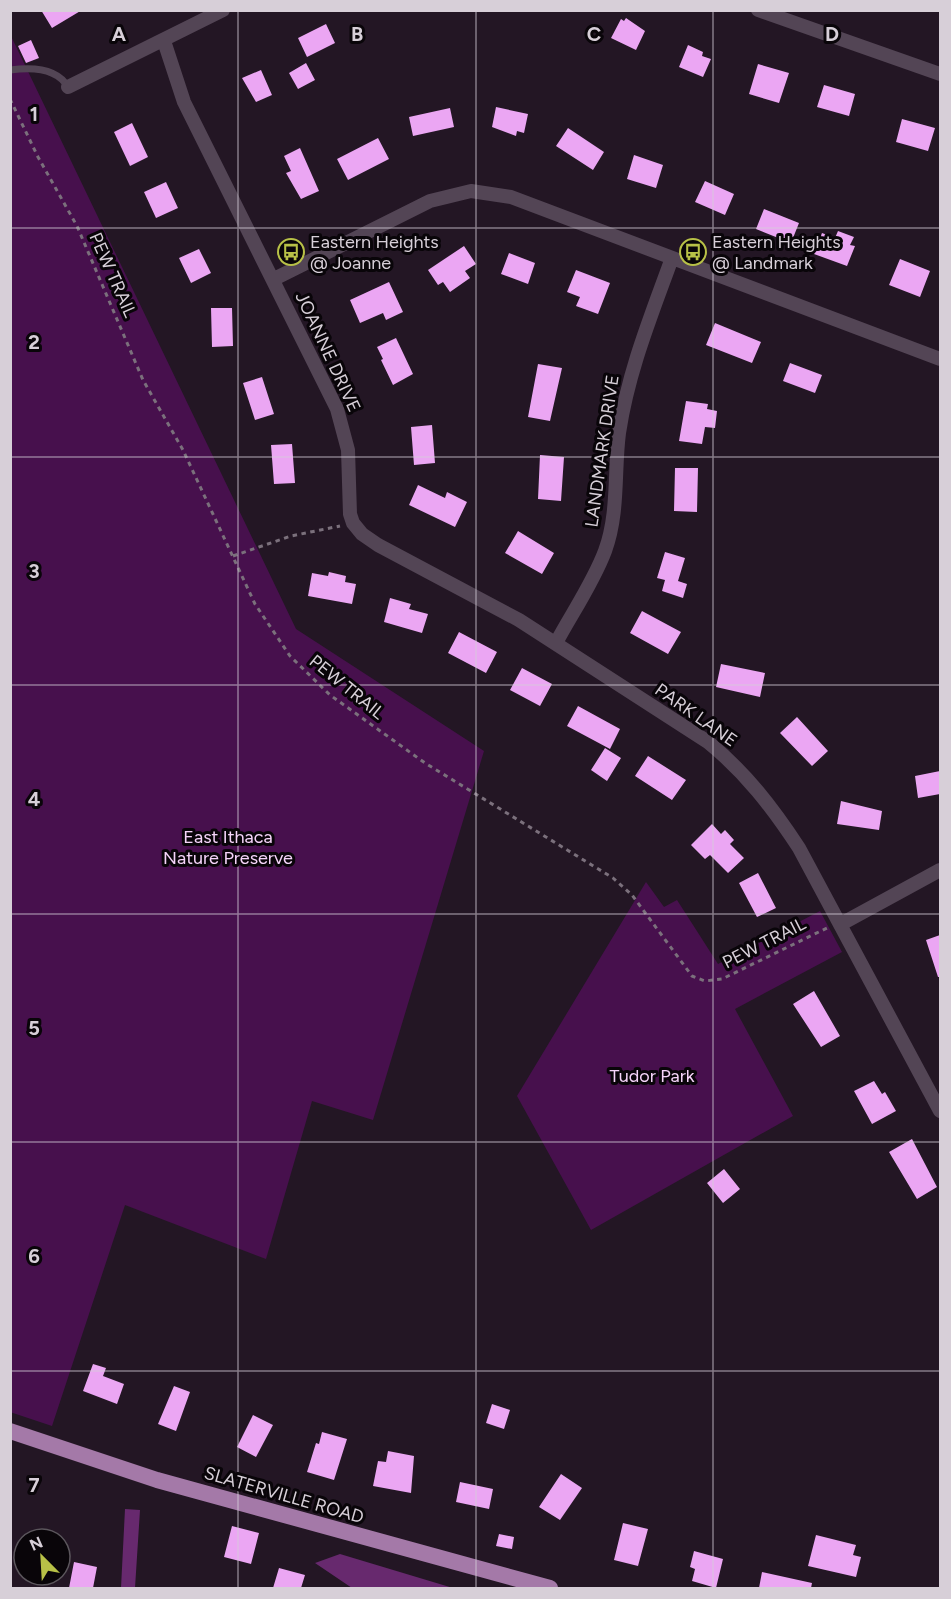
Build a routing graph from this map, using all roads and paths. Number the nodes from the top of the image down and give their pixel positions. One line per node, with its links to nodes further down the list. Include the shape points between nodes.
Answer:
1 (223, 10): 3 (street)
2 (760, 11): 5 (street)
3 (164, 40): 6 (street); 9 (street, JOANNE DRIVE, via 184,102)
4 (10, 70): 6 (lane, via 55,73)
5 (940, 74)
6 (68, 87)
7 (10, 99): 12 (path, PEW TRAIL, via 76,226 143,380 183,450)
8 (672, 258): 9 (street, via 511,197 471,191 430,201); 10 (street); 13 (street, LANDMARK DRIVE, via 635,357 625,398 605,550)
9 (273, 279): 11 (street, JOANNE DRIVE, via 325,381 345,432 348,502)
10 (940, 358)
11 (353, 524): 12 (path, via 291,536); 13 (street, PARK LANE, via 378,545)
12 (233, 556): 15 (path, PEW TRAIL, via 271,631 306,674 425,763 613,878 632,896 692,976 705,981 722,979 824,928)
13 (556, 643): 15 (street, PARK LANE, via 708,742 732,762 774,810)
14 (940, 870): 15 (street)
15 (841, 924): 16 (street, PARK LANE)
16 (940, 1111)
17 (10, 1431): 18 (highway, SLATERVILLE ROAD, via 157,1479)
18 (550, 1588)

